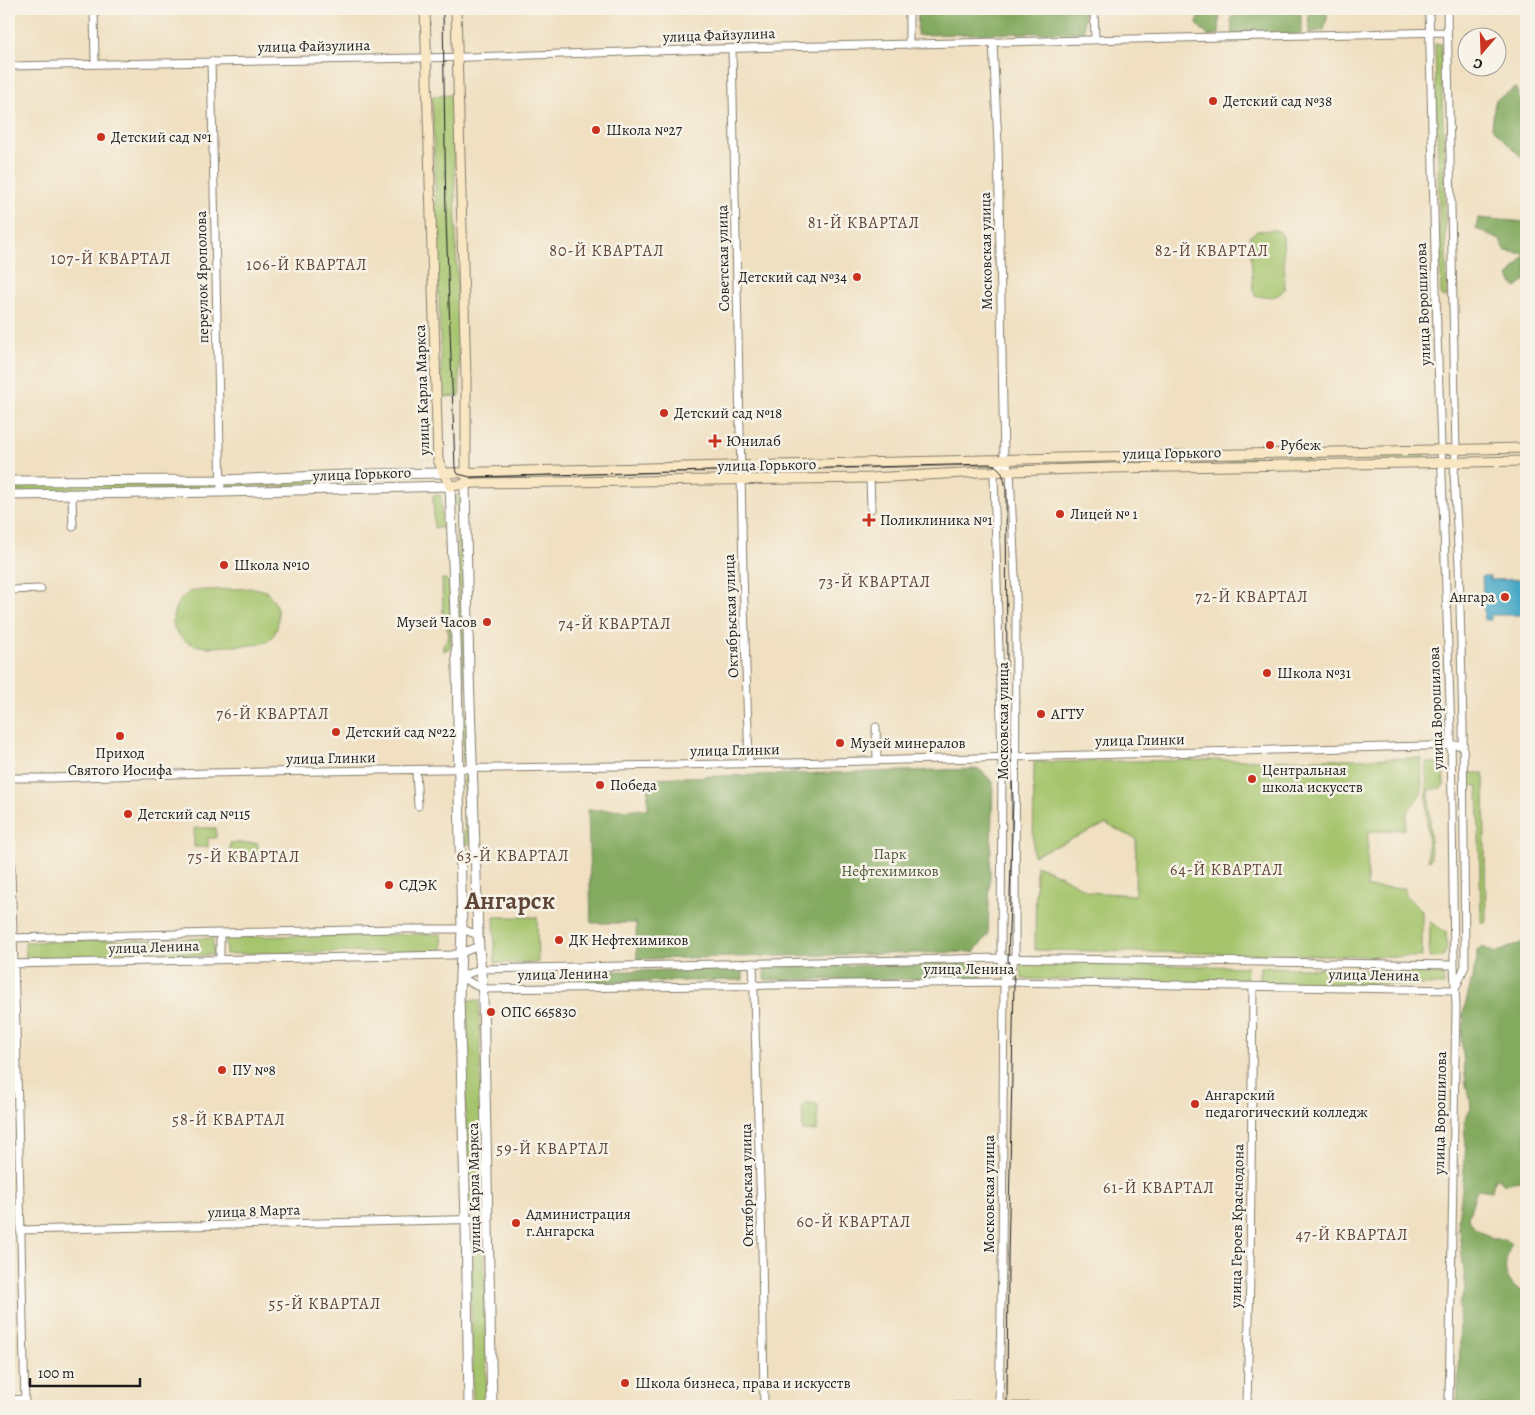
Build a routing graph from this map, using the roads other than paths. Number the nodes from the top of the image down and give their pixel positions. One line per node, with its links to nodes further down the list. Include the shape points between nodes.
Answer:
1 (94, 9): 17 (street)
2 (425, 9): 14 (main road, улица Карла Маркса)
3 (456, 9): 15 (main road, улица Карла Маркса)
4 (910, 9): 12 (street)
5 (1094, 9): 10 (street)
6 (1429, 9): 8 (street, улица Ворошилова)
7 (1447, 9): 9 (street, улица Ворошилова)
8 (1430, 32): 9 (street, улица Файзулина); 10 (street, улица Файзулина); 20 (street, улица Ворошилова)
9 (1447, 32): 21 (street, улица Ворошилова)
10 (1095, 40): 11 (street, улица Файзулина)
11 (993, 43): 12 (street, улица Файзулина); 22 (street, Московская улица)
12 (909, 45): 13 (street, улица Файзулина)
13 (732, 49): 15 (street, улица Файзулина); 26 (street, Советская улица)
14 (426, 57): 15 (street, улица Файзулина); 16 (street, улица Файзулина); 31 (main road, улица Карла Маркса, via 438,460)
15 (457, 57): 28 (main road, улица Карла Маркса)
16 (211, 62): 17 (street, улица Файзулина); 34 (street, переулок Ярополова)
17 (96, 64): 18 (street, улица Файзулина)
18 (9, 66)
19 (1526, 448): 21 (main road, улица Горького)
20 (1441, 450): 21 (main road, улица Горького); 22 (main road, улица Горького); 24 (street, улица Ворошилова)
21 (1456, 450): 25 (street, улица Ворошилова)
22 (1004, 459): 26 (main road, улица Горького); 27 (street, Московская улица); 29 (street)
23 (1526, 461): 25 (main road, улица Горького)
24 (1441, 462): 25 (main road, улица Горького); 27 (main road, улица Горького); 47 (street, улица Ворошилова)
25 (1456, 462): 48 (street, улица Ворошилова)
26 (741, 467): 28 (main road, улица Горького); 33 (street, Октябрьская улица)
27 (1010, 471): 29 (main road, улица Горького); 50 (street, Московская улица, via 1016,597)
28 (466, 472): 31 (main road, улица Горького); 36 (main road, улица Карла Маркса)
29 (995, 472): 32 (main road, улица Горького); 49 (street, Московская улица)
30 (373, 474): 31 (street, улица Горького); 34 (street, улица Горького); 38 (street)
31 (443, 474): 37 (main road, улица Карла Маркса)
32 (870, 478): 33 (main road, улица Горького); 42 (street)
33 (741, 479): 36 (main road, улица Горького); 52 (street, Октябрьская улица)
34 (220, 480): 35 (street, улица Горького); 39 (street, переулок Ярополова)
35 (9, 481)
36 (465, 484): 37 (main road, улица Горького); 53 (street, улица Карла Маркса)
37 (450, 486): 38 (street, улица Горького); 54 (street, улица Карла Маркса)
38 (373, 487): 39 (street, улица Горького)
39 (221, 492): 40 (street, улица Горького)
40 (72, 494): 41 (street, улица Горького); 43 (street)
41 (9, 495)
42 (871, 509)
43 (73, 527)
44 (9, 590): 45 (street)
45 (41, 590)
46 (876, 727): 51 (street)
47 (1450, 745): 48 (street, улица Глинки); 50 (street, улица Глинки); 70 (street, улица Ворошилова)
48 (1463, 745): 77 (street, улица Ворошилова, via 1465,966)
49 (1002, 756): 50 (street, улица Глинки); 51 (street, улица Глинки); 65 (street, Московская улица)
50 (1017, 757): 66 (street, Московская улица)
51 (877, 760): 52 (street, улица Глинки)
52 (749, 764): 53 (street, улица Глинки)
53 (473, 768): 54 (street, улица Глинки); 61 (street, улица Карла Маркса)
54 (458, 769): 55 (street, улица Глинки); 59 (street, улица Карла Маркса)
55 (416, 770): 56 (street, улица Глинки); 57 (street)
56 (9, 778)
57 (418, 806)
58 (9, 810): 62 (street)
59 (462, 929): 60 (street, улица Ленина); 61 (street, улица Ленина); 64 (street, улица Карла Маркса)
60 (220, 933): 62 (street, улица Ленина); 67 (street)
61 (478, 935): 63 (street, улица Карла Маркса)
62 (10, 940): 69 (street)
63 (479, 946): 64 (street, улица Ленина); 71 (street, улица Карла Маркса)
64 (460, 954): 67 (street, улица Ленина); 72 (street, улица Карла Маркса)
65 (1000, 958): 66 (street, улица Ленина); 68 (street, улица Ленина); 73 (street, Московская улица)
66 (1015, 958): 70 (street, улица Ленина); 73 (street, Московская улица)
67 (220, 959): 69 (street, улица Ленина)
68 (753, 963): 71 (street, улица Ленина); 74 (street, Октябрьская улица)
69 (12, 964): 80 (street)
70 (1454, 965): 77 (street, улица Ворошилова)
71 (480, 969): 72 (street); 76 (street, улица Карла Маркса)
72 (460, 977): 76 (street, улица Ленина); 79 (street, улица Карла Маркса)
73 (1004, 982): 74 (street, улица Ленина); 75 (street, улица Ленина); 87 (street, Московская улица)
74 (754, 985): 76 (street, улица Ленина); 85 (street, Октябрьская улица)
75 (1253, 987): 77 (street, улица Ленина); 89 (street, улица Героев Краснодона)
76 (483, 989): 78 (street, улица Карла Маркса)
77 (1454, 990): 90 (street, улица Ворошилова, via 1449,1402)
78 (489, 1219): 79 (street, улица 8 Марта); 84 (street, улица Карла Маркса)
79 (466, 1220): 80 (street, улица 8 Марта); 83 (street, улица Карла Маркса)
80 (20, 1230): 82 (street)
81 (9, 1400): 82 (street)
82 (25, 1403)
83 (469, 1406)
84 (492, 1406)
85 (764, 1406)
86 (895, 1406): 87 (street)
87 (999, 1406): 88 (street)
88 (1072, 1406)
89 (1247, 1406)
90 (1446, 1406)

